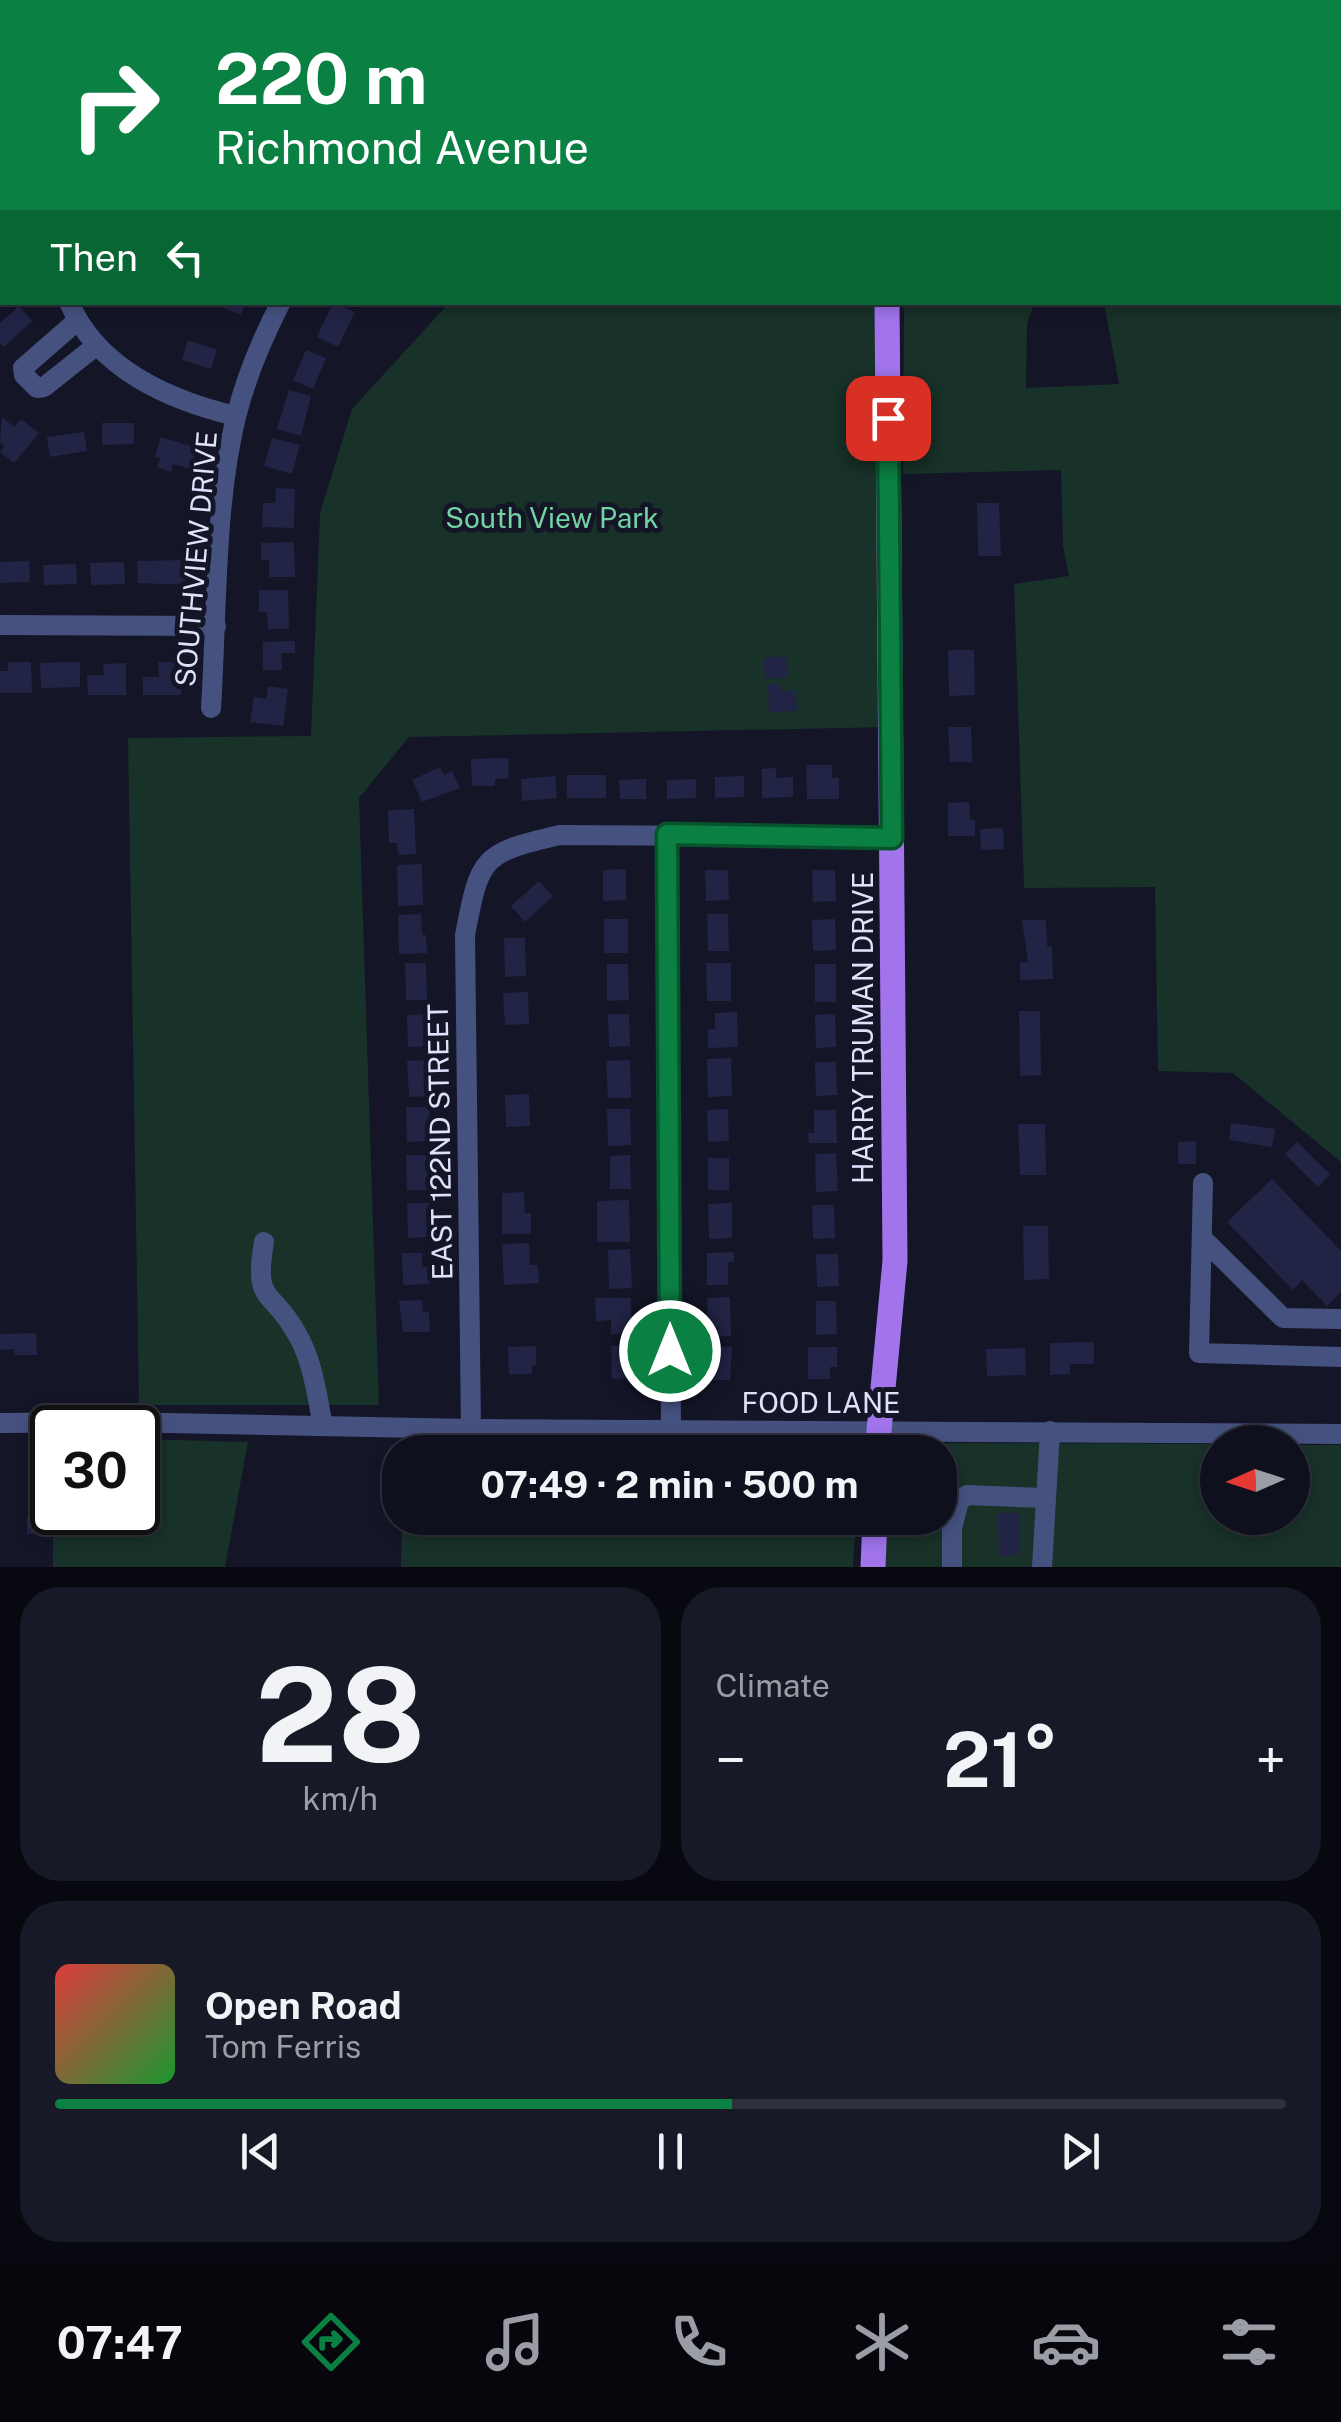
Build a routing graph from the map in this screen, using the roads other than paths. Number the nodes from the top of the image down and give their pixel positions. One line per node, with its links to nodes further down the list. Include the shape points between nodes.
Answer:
1 (279, 305): 5 (street, SOUTHVIEW DRIVE)
2 (887, 305): 10 (main road, HARRY TRUMAN DRIVE)
3 (74, 311): 4 (street); 4 (street, via 23,368 28,381 44,387)
4 (97, 344): 5 (street, via 164,394)
5 (236, 416): 7 (street, SOUTHVIEW DRIVE, via 224,485)
6 (0, 625): 7 (street)
7 (216, 626): 8 (street, SOUTHVIEW DRIVE)
8 (211, 708)
9 (667, 834): 10 (street); 18 (street, EAST 122ND STREET, via 560,835 516,845 490,860 474,884 465,935); 19 (street)
10 (892, 838): 23 (main road, HARRY TRUMAN DRIVE, via 895,1261)
11 (1203, 1183): 12 (street)
12 (1202, 1238): 14 (street, via 1283,1318); 15 (street, via 1199,1353)
13 (264, 1242): 17 (street, via 260,1283 297,1334)
14 (1341, 1320)
15 (1341, 1357)
16 (0, 1423): 17 (street, FOOD LANE)
17 (324, 1426): 18 (street, FOOD LANE)
18 (470, 1430): 19 (street, FOOD LANE)
19 (670, 1430): 22 (street, FOOD LANE)
20 (1050, 1431): 21 (street, FOOD LANE); 24 (street, FOOD LANE); 25 (street)
21 (1341, 1434)
22 (757, 1435)
23 (879, 1435)
24 (957, 1437)
25 (1045, 1498): 28 (street, via 967,1495 958,1501); 29 (street)
26 (875, 1535): 27 (main road)
27 (874, 1567)
28 (952, 1567)
29 (1042, 1567)

